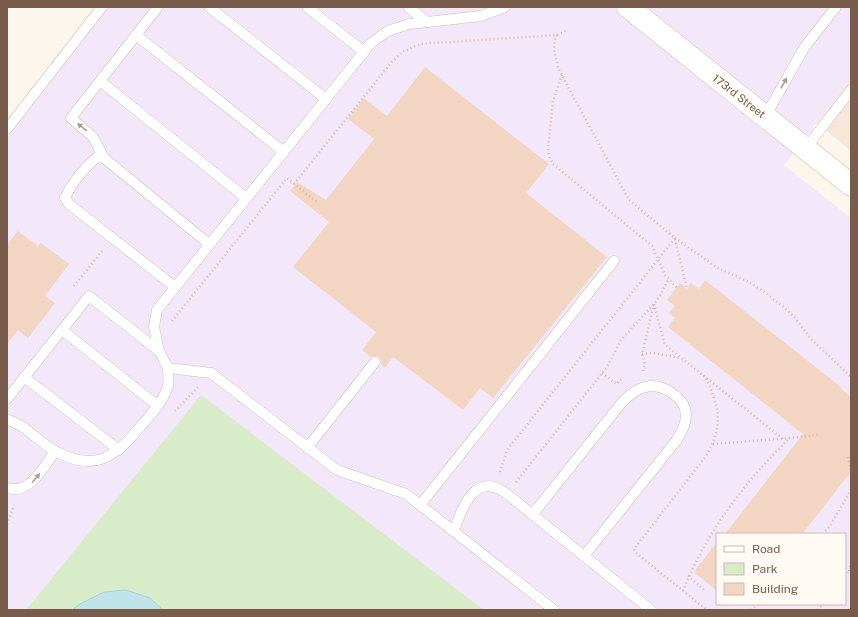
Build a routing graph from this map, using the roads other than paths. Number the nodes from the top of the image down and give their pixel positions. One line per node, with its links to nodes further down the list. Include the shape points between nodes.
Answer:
1 (102, 7): 16 (lane)
2 (158, 7): 10 (lane)
3 (209, 7): 14 (lane)
4 (307, 7): 11 (lane)
5 (408, 7): 9 (lane)
6 (505, 7): 9 (lane, via 481,16)
7 (628, 7): 15 (street, 173rd Street)
8 (836, 7): 15 (lane, one-way to 8, via 804,48)
9 (427, 22): 11 (lane, via 409,24 388,31)
10 (136, 35): 12 (lane); 18 (lane)
11 (364, 52): 14 (lane)
12 (100, 81): 19 (lane, one-way to 12, via 93,137 70,118); 21 (lane)
13 (851, 90): 17 (lane)
14 (326, 98): 18 (lane)
15 (765, 116): 17 (street, 173rd Street)
16 (7, 129)
17 (806, 148): 20 (street, 173rd Street)
18 (284, 152): 21 (lane)
19 (104, 158): 22 (lane); 24 (lane, via 97,157 91,162 65,198 69,204)
20 (851, 184)
21 (246, 198): 22 (lane)
22 (209, 244): 24 (lane)
23 (614, 261): 37 (lane)
24 (175, 287): 26 (lane, via 158,310 154,327)
25 (62, 330): 26 (lane, via 90,296); 29 (lane); 31 (lane)
26 (160, 351): 28 (lane)
27 (375, 362): 33 (lane)
28 (168, 368): 31 (lane, via 168,385); 33 (lane, via 211,373)
29 (24, 377): 30 (lane); 34 (lane)
30 (7, 399)
31 (158, 406): 34 (lane)
32 (7, 419): 35 (lane, via 22,426)
33 (308, 448): 37 (lane, via 337,470 406,494)
34 (119, 450): 35 (lane, via 95,461 77,461)
35 (55, 451): 36 (lane, one-way to 35, via 13,490 29,485)
36 (7, 488)
37 (420, 504): 39 (lane)
38 (532, 514): 39 (lane, via 495,486 487,486 479,488 469,498 461,509); 40 (lane); 40 (lane, via 623,401 636,390 650,386 673,393 686,414 684,426 676,441)
39 (454, 531): 41 (lane)
40 (584, 556): 42 (lane)
41 (554, 610)
42 (652, 610)

